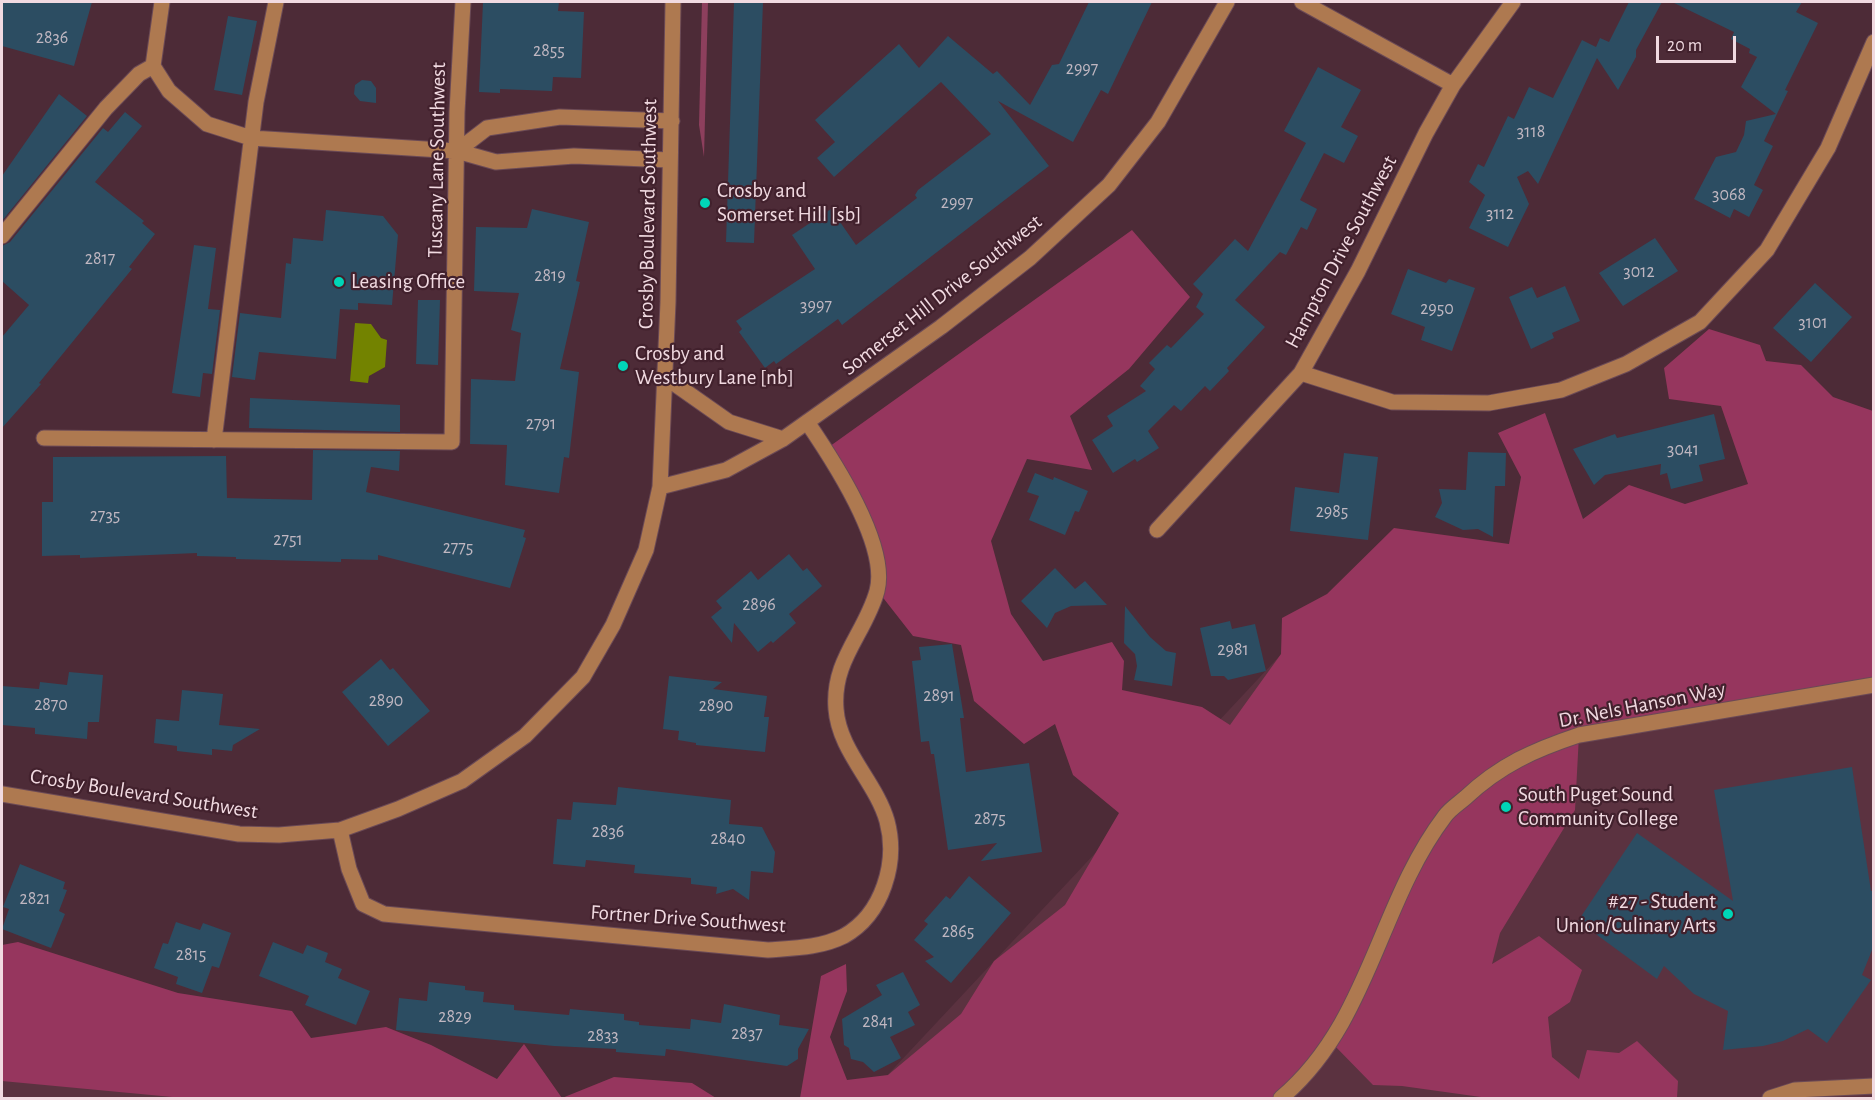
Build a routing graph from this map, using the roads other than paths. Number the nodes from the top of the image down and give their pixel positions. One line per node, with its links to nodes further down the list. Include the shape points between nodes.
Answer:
1 (162, 2): 9 (street)
2 (276, 2): 12 (street)
3 (463, 2): 13 (street, Tuscany Lane Southwest)
4 (673, 2): 11 (street, Crosby Boulevard Southwest)
5 (1227, 2): 18 (street, Somerset Hill Drive Southwest, via 1158,122 1109,185 1030,258)
6 (1302, 2): 10 (street)
7 (1514, 2): 10 (street, Hampton Drive Southwest)
8 (1874, 42): 16 (street, Hampton Drive Southwest, via 1828,148 1767,250 1700,322 1626,364 1561,390 1488,403 1392,402)
9 (153, 66): 12 (street, via 169,91 207,124); 15 (street, via 139,74 106,108)
10 (1453, 85): 16 (street, Hampton Drive Southwest)
11 (672, 121): 13 (street, via 560,117 487,128); 14 (street, Crosby Boulevard Southwest)
12 (252, 138): 13 (street); 21 (street)
13 (457, 151): 14 (street, via 496,162 574,156); 21 (street, Tuscany Lane Southwest, via 452,442)
14 (670, 160): 17 (street, Crosby Boulevard Southwest)
15 (2, 236)
16 (1301, 373): 23 (street)
17 (664, 377): 20 (street, via 729,422); 22 (street, Crosby Boulevard Southwest)
18 (807, 423): 20 (street, Somerset Hill Drive Southwest); 26 (street, Fortner Drive Southwest, via 844,480 878,557 877,590 836,681 836,712 848,746 887,819 892,849 886,883 871,911 844,935 809,948 768,950 384,914 363,904)
19 (44, 438): 21 (street, Tuscany Lane Southwest)
20 (783, 439): 22 (street, Somerset Hill Drive Southwest, via 726,470)
21 (214, 440)
22 (660, 487): 26 (street, Crosby Boulevard Southwest, via 646,550 614,625 584,677 525,736 462,781)
23 (1157, 530)
24 (1874, 685): 28 (street, Dr. Nels Hanson Way, via 1579,735 1534,750 1488,776 1446,815 1415,863 1370,970 1332,1042)
25 (2, 794): 26 (street, Crosby Boulevard Southwest, via 239,834)
26 (340, 830)
27 (1874, 1086): 29 (street, via 1795,1090)
28 (1281, 1098)
29 (1770, 1098)

